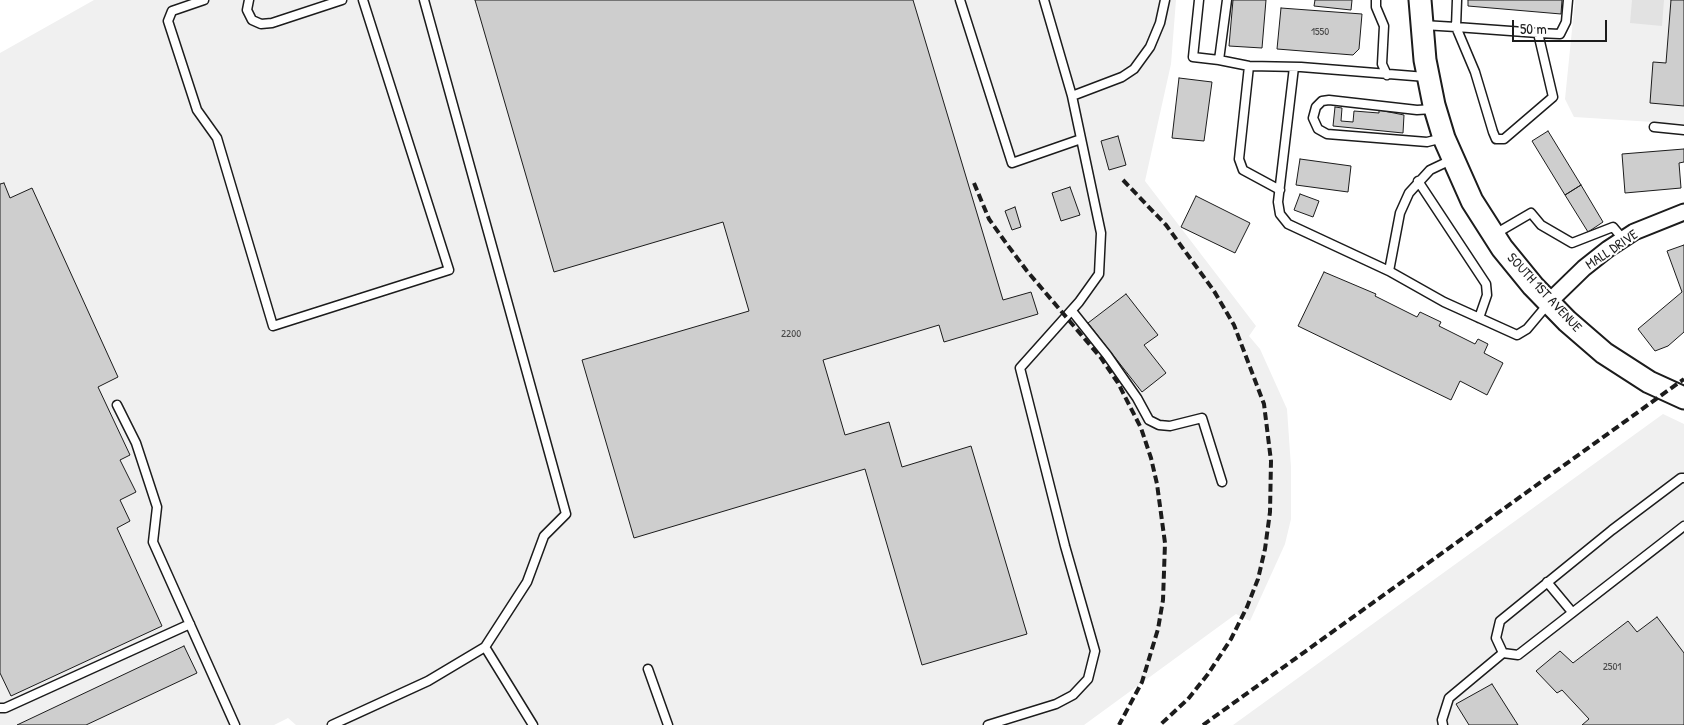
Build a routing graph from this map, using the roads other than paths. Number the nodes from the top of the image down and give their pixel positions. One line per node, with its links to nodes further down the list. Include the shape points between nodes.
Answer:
1 (204, 0): 4 (lane, via 172,10 168,21 197,110 216,138 272,326 448,270)
2 (249, 0): 3 (lane, via 247,10 252,20 262,24)
3 (342, 0)
4 (364, 0)
5 (424, 0): 47 (lane, via 566,514 544,536 527,582)
6 (960, 0): 28 (lane, via 1012,162)
7 (1044, 0): 23 (lane)
8 (1165, 0): 23 (lane, via 1150,47 1134,69 1122,77)
9 (1199, 0): 18 (lane, via 1193,57)
10 (1227, 0): 18 (lane)
11 (1376, 0): 21 (lane, via 1384,26 1382,64)
12 (1420, 0): 15 (main road, SOUTH 1ST AVENUE)
13 (1457, 0): 16 (lane)
14 (1568, 0): 17 (lane, via 1566,22 1560,34)
15 (1421, 25): 16 (lane); 22 (main road, SOUTH 1ST AVENUE)
16 (1456, 27): 17 (lane); 17 (lane, via 1475,72 1493,132 1499,140 1554,97)
17 (1538, 34)
18 (1219, 60): 19 (lane)
19 (1249, 66): 20 (lane); 31 (lane, via 1239,159 1243,170)
20 (1294, 67): 21 (lane); 31 (lane)
21 (1387, 75): 22 (lane)
22 (1428, 77): 24 (main road, SOUTH 1ST AVENUE)
23 (1072, 96): 28 (lane)
24 (1435, 109): 27 (main road, SOUTH 1ST AVENUE); 27 (lane, via 1329,100 1316,107 1313,118 1318,130 1327,134 1427,142)
25 (1654, 127): 26 (lane)
26 (1684, 130)
27 (1444, 138): 29 (main road, SOUTH 1ST AVENUE)
28 (1081, 139): 37 (lane, via 1101,234 1099,274)
29 (1453, 159): 30 (lane, via 1430,170); 33 (main road, SOUTH 1ST AVENUE)
30 (1418, 181): 35 (lane, via 1400,213); 38 (lane, via 1486,284 1487,295)
31 (1280, 190): 35 (lane, via 1280,214 1288,224)
32 (1684, 212): 34 (street, MALL DRIVE)
33 (1493, 235): 34 (lane, via 1531,213 1541,225 1572,243 1613,227); 36 (main road, SOUTH 1ST AVENUE, via 1518,269)
34 (1623, 239): 36 (street, MALL DRIVE, via 1584,268)
35 (1389, 271): 38 (lane)
36 (1549, 302): 38 (lane, via 1527,329 1517,335); 39 (main road, SOUTH 1ST AVENUE, via 1604,353 1650,382)
37 (1072, 311): 42 (lane, via 1107,354 1149,420 1170,426 1202,418); 55 (lane, via 1020,368 1064,546 1095,651 1088,679 1073,695 1056,704)
38 (1479, 318)
39 (1684, 398)
40 (117, 405): 46 (lane, via 136,443 157,507 153,542)
41 (1684, 478): 44 (lane)
42 (1222, 482)
43 (1684, 528): 45 (lane)
44 (1547, 582): 45 (lane); 48 (lane, via 1500,621 1496,638)
45 (1572, 612): 48 (lane, via 1518,655)
46 (190, 624): 50 (lane); 51 (lane)
47 (485, 647): 52 (lane, via 428,681); 53 (lane)
48 (1503, 653): 56 (lane, via 1449,698)
49 (648, 669): 54 (lane)
50 (0, 708)
51 (235, 725)
52 (332, 725)
53 (533, 725)
54 (668, 725)
55 (988, 725)
56 (1443, 725)

